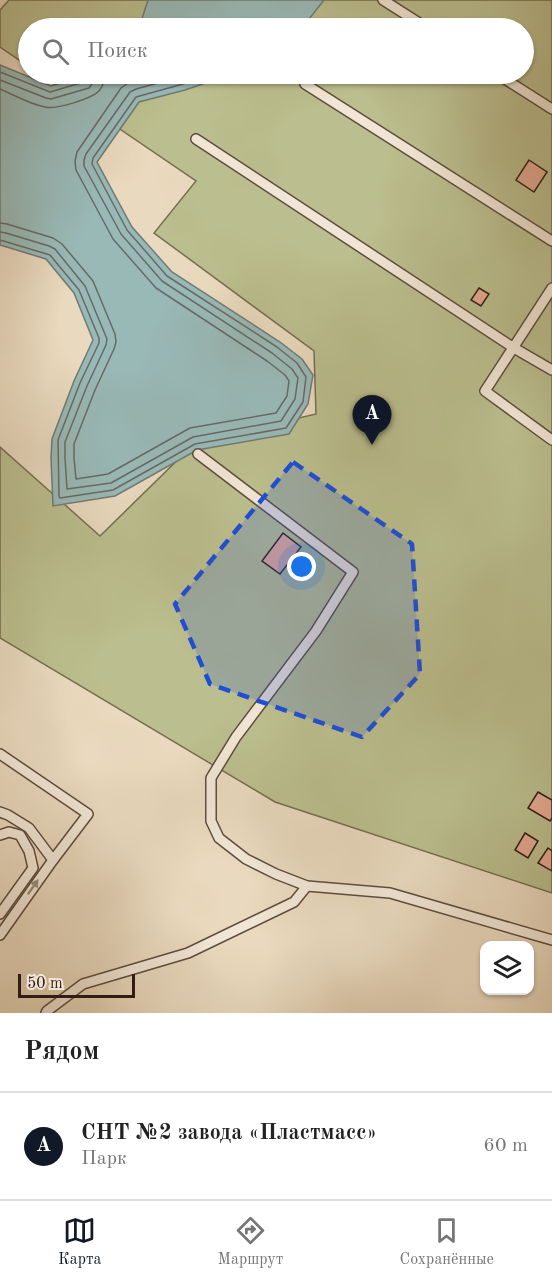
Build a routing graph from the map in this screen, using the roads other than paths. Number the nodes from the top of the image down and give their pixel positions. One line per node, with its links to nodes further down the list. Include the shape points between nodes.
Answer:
1 (383, 0): 2 (lane)
2 (411, 18)
3 (304, 84): 7 (lane)
4 (513, 84): 5 (lane)
5 (552, 109)
6 (196, 139): 9 (lane)
7 (552, 241)
8 (552, 288): 9 (lane)
9 (514, 348): 10 (lane); 11 (lane, via 485,391)
10 (552, 370)
11 (552, 440)
12 (198, 454): 17 (lane, via 353,572 316,631 236,736 211,778 211,821 219,838 246,860)
13 (0, 754): 16 (lane, via 88,814)
14 (0, 812): 16 (lane, via 29,828)
15 (0, 835): 18 (lane, via 20,835 33,868)
16 (53, 860): 19 (lane, one-way to 16)
17 (307, 886): 20 (lane, via 390,893); 21 (lane, via 294,902 189,953 83,984)
18 (0, 914)
19 (0, 935)
20 (552, 940)
21 (46, 1013)

